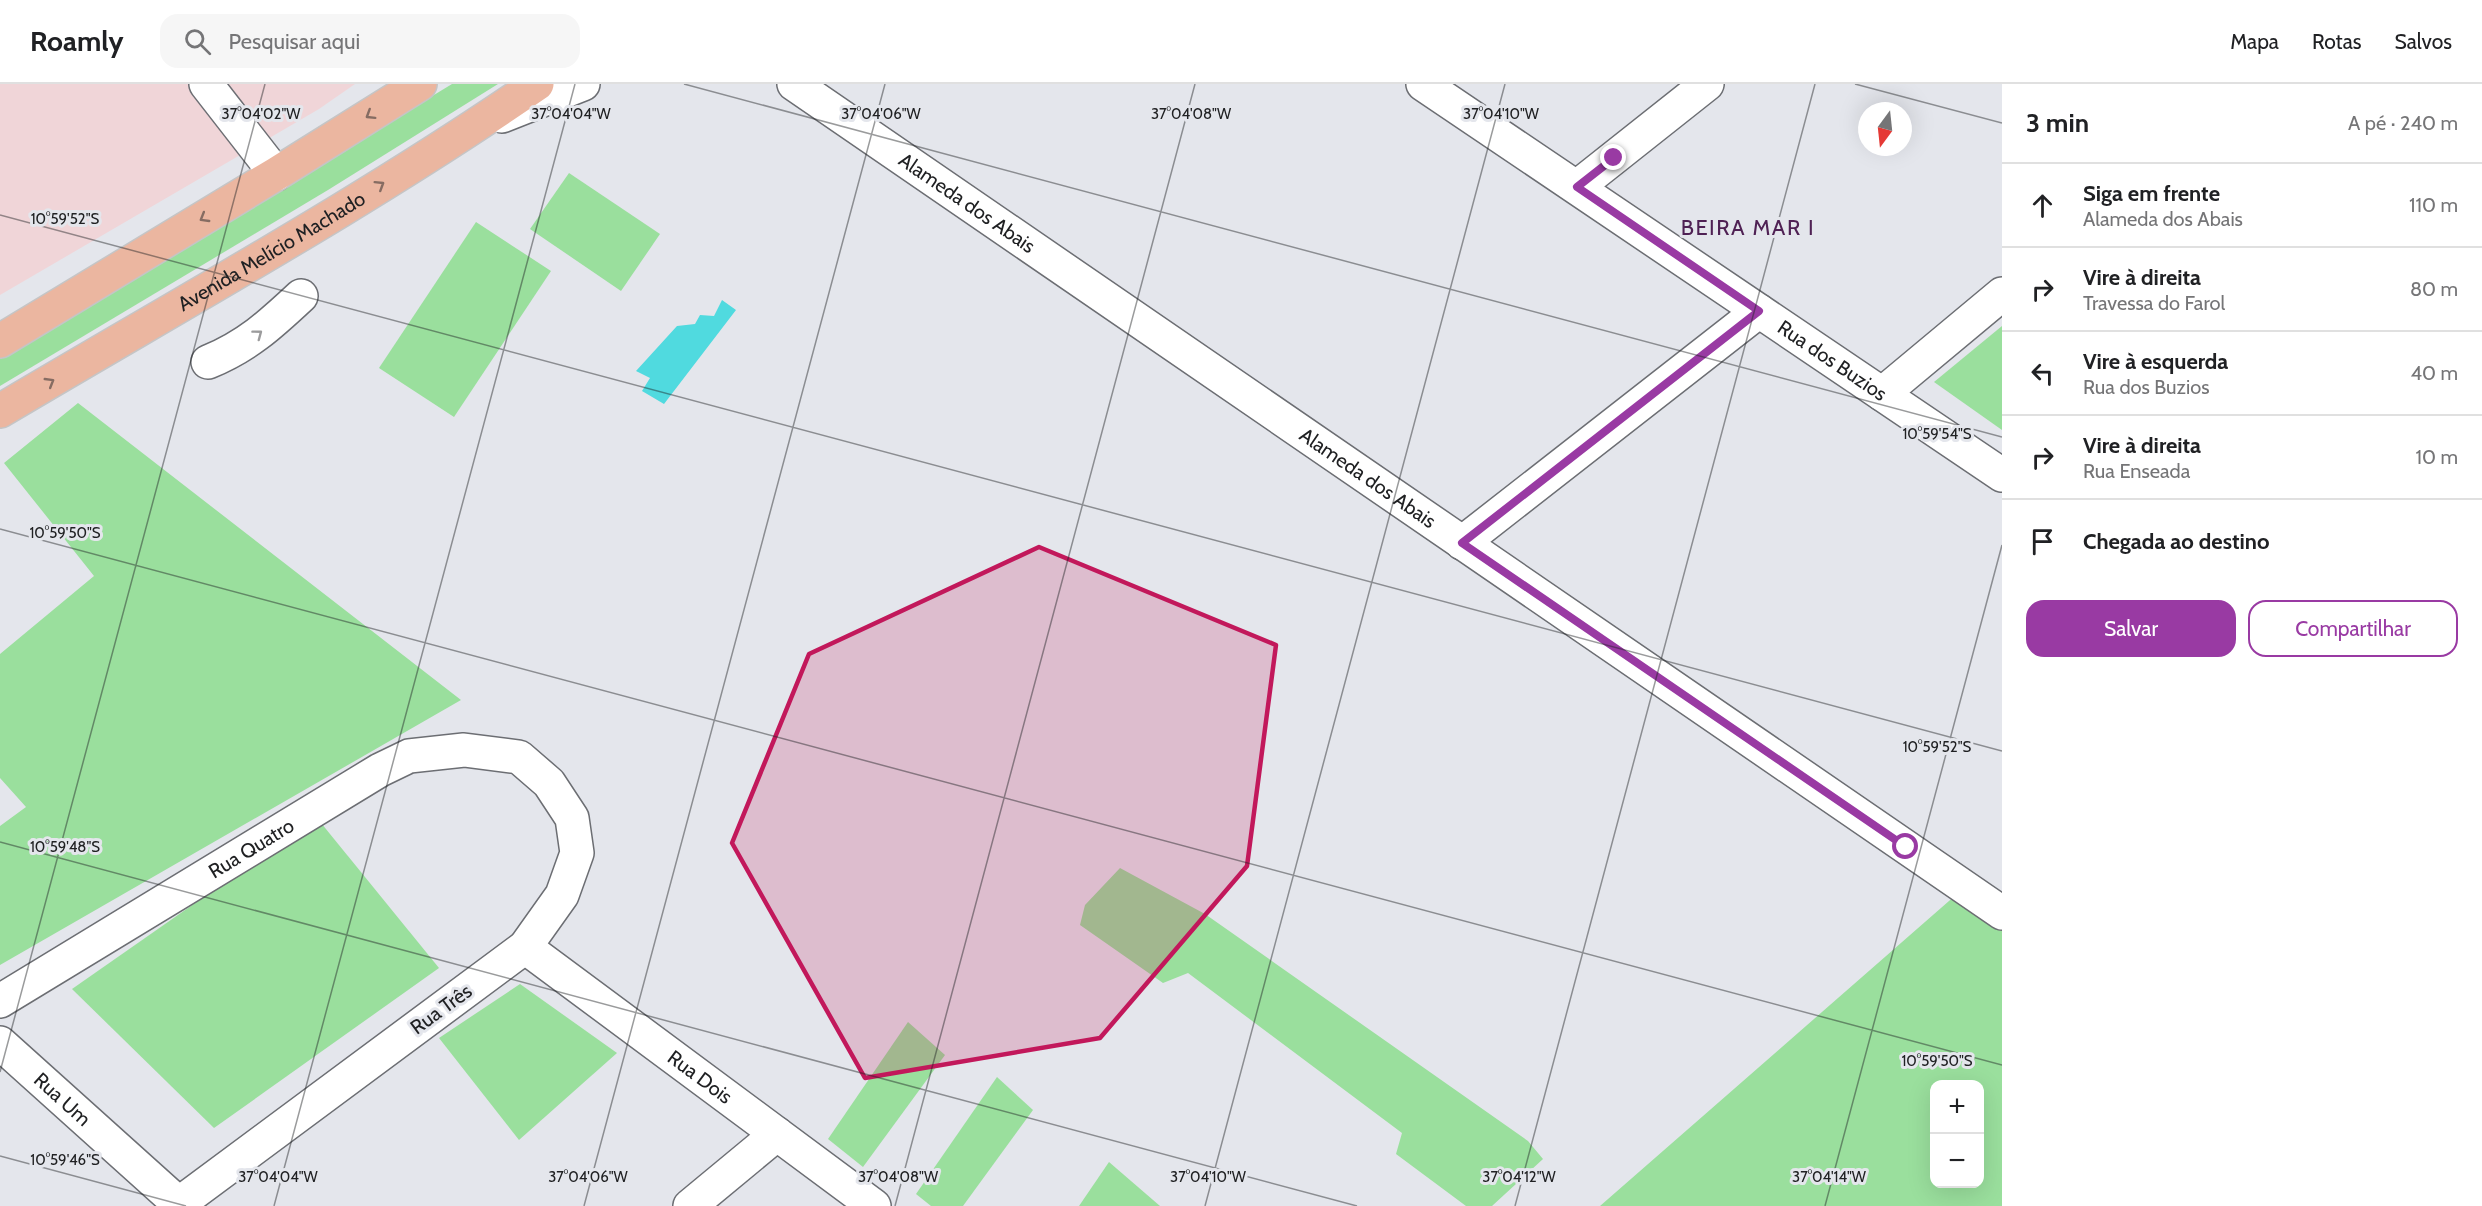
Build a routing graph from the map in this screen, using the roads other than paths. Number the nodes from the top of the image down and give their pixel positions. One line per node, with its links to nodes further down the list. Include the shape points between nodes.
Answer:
1 (206, 84): 9 (street)
2 (420, 84): 9 (main road, one-way to 9)
3 (537, 84): 8 (main road, Avenida Melício Machado)
4 (583, 84): 8 (street)
5 (794, 84): 19 (street, Alameda dos Abais)
6 (1424, 84): 10 (street, Rua dos Buzios)
7 (1707, 84): 10 (street)
8 (475, 127): 17 (main road, Avenida Melício Machado, one-way to 8)
9 (276, 174): 14 (main road, one-way to 14)
10 (1577, 187): 13 (street, Rua dos Buzios)
11 (2002, 294): 16 (street)
12 (301, 296): 15 (street, one-way to 12, via 235,351)
13 (1759, 311): 16 (street, Rua dos Buzios); 19 (street)
14 (0, 341)
15 (208, 362)
16 (1882, 394): 18 (street, Rua dos Buzios)
17 (0, 411)
18 (2002, 475)
19 (1462, 543): 21 (street, Alameda dos Abais)
20 (519, 757): 22 (street, Rua Três, via 549,783 572,818 577,853 562,895); 23 (street, Rua Quatro, via 464,750 408,756)
21 (2002, 913)
22 (525, 947): 25 (street, Rua Dois); 26 (street, Rua Três)
23 (0, 1001)
24 (0, 1043): 26 (street, Rua Um)
25 (777, 1134): 27 (street); 28 (street, Rua Dois)
26 (178, 1205)
27 (690, 1206)
28 (874, 1206)

